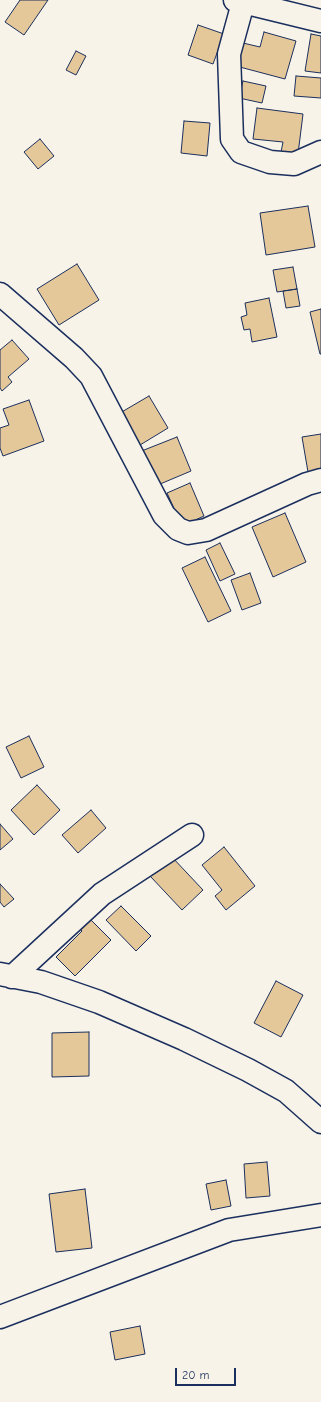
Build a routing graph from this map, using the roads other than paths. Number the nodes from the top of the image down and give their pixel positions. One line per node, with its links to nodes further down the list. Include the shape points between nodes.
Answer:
1 (239, 1): 2 (street); 3 (street, via 229,54 232,139 241,152 270,162 294,164)
2 (321, 21)
3 (321, 152)
4 (0, 294): 5 (street, via 91,376 164,515 178,529 188,533 206,530)
5 (321, 480)
6 (192, 835): 7 (street, via 102,894)
7 (6, 975): 8 (street, via 41,982 99,1002 184,1038 286,1091)
8 (321, 1122)
9 (321, 1215): 10 (street, via 229,1230)
10 (0, 1317)

